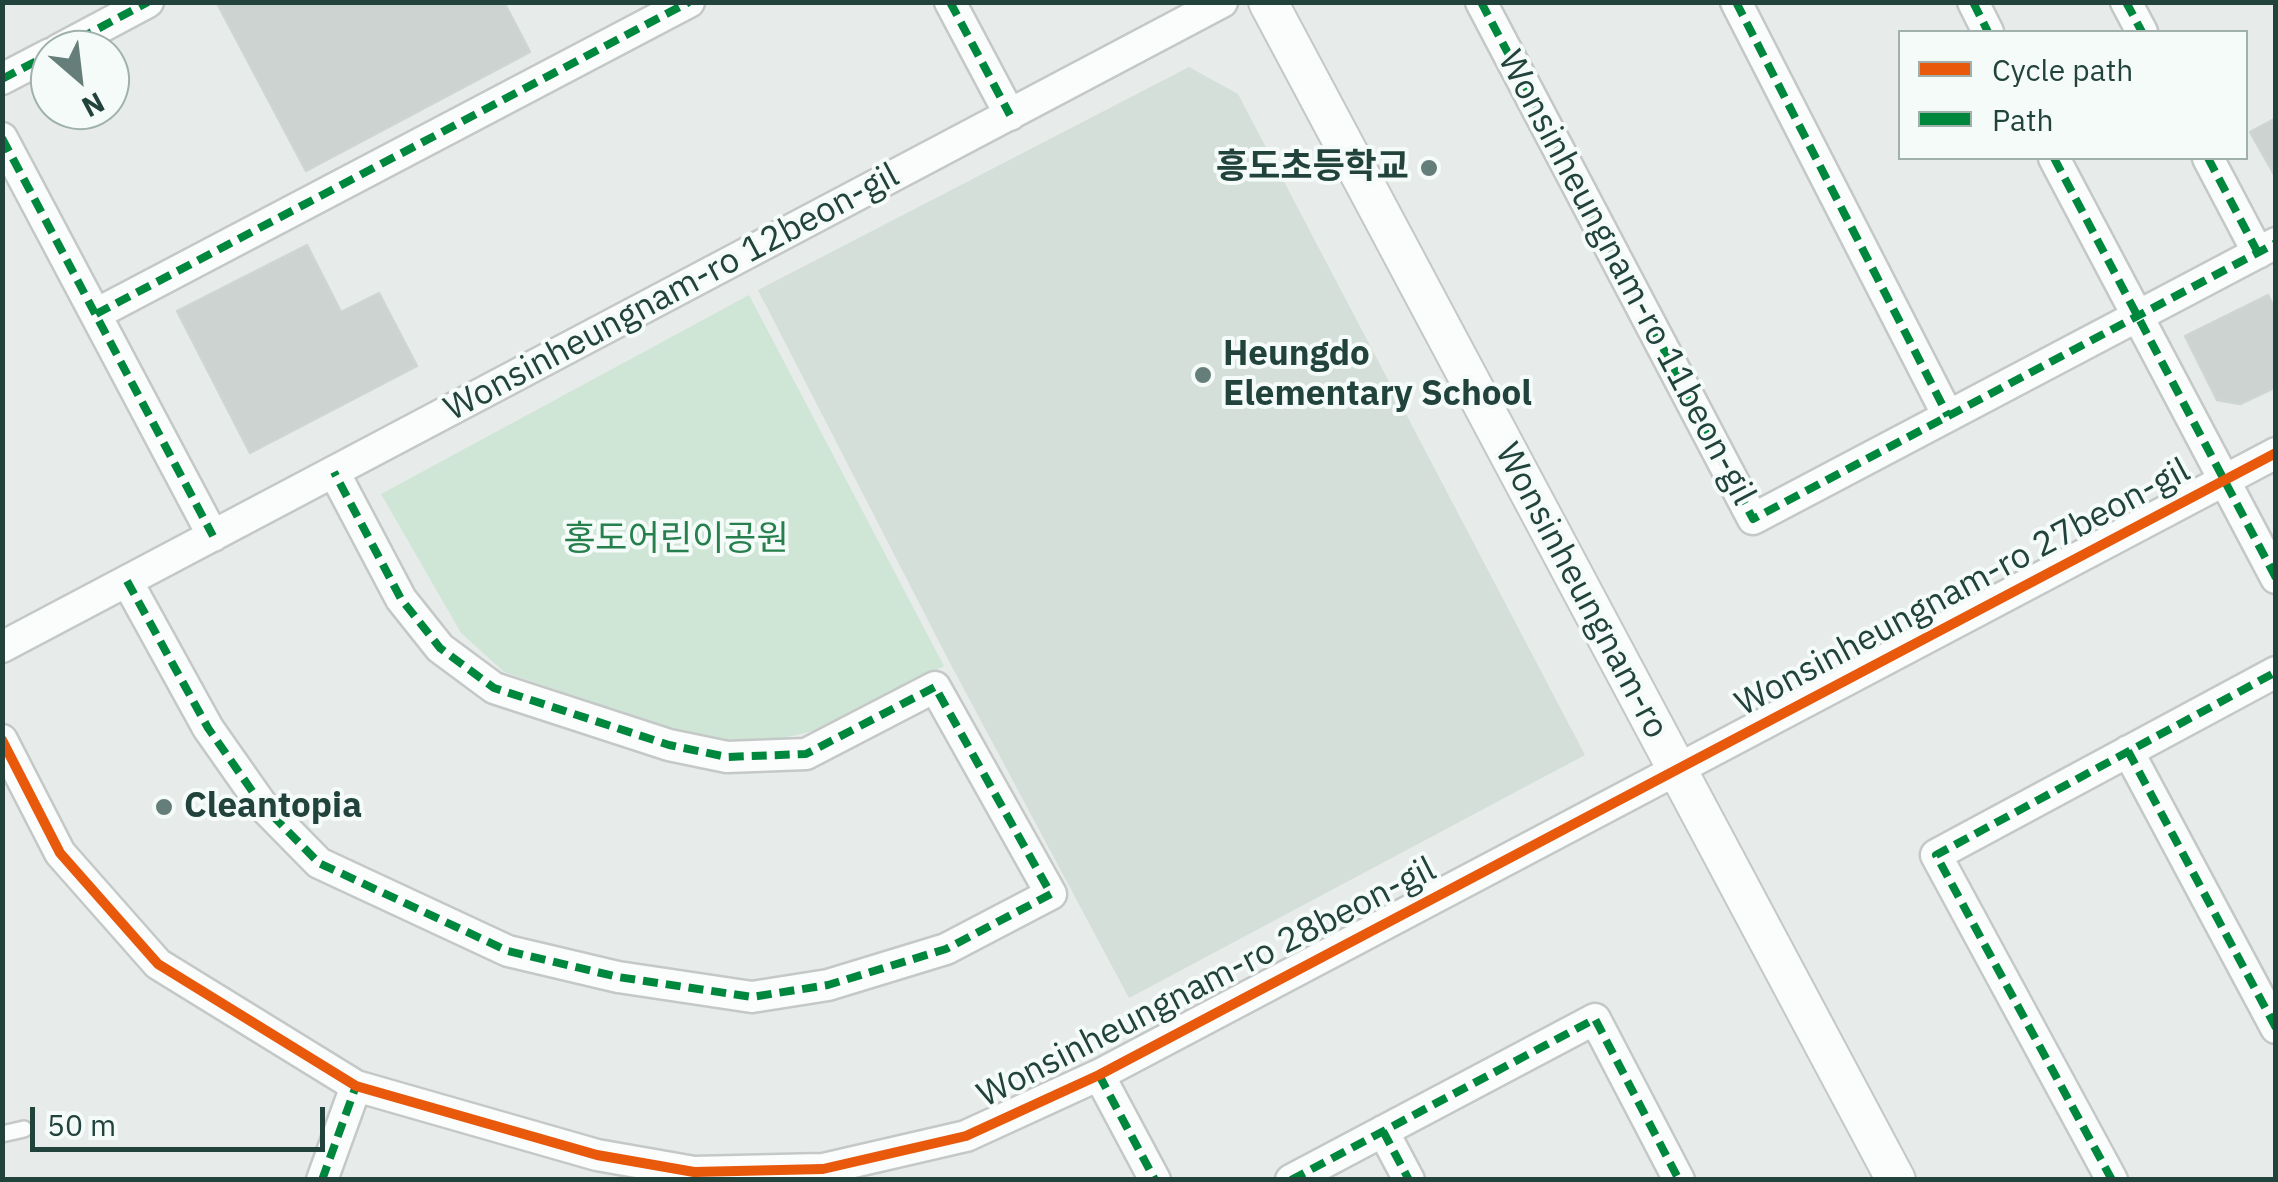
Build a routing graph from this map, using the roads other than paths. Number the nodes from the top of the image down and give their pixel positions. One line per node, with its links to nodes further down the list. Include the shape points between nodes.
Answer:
1 (148, 2): 10 (street)
2 (688, 2): 20 (street)
3 (950, 2): 15 (street)
4 (1222, 2): 15 (street, Wonsinheungnam-ro 12beon-gil)
5 (1268, 2): 33 (street, Wonsinheungnam-ro)
6 (1481, 2): 22 (street, Wonsinheungnam-ro 11beon-gil, via 1753,518)
7 (1736, 2): 22 (street)
8 (1972, 2): 11 (street)
9 (2126, 2): 12 (street)
10 (96, 30)
11 (1987, 30)
12 (2141, 30)
13 (30, 65): 14 (street)
14 (2, 80)
15 (1010, 115): 24 (street, Wonsinheungnam-ro 12beon-gil)
16 (2, 138): 20 (street)
17 (2055, 160): 21 (street)
18 (2209, 160): 19 (street, Wonsinheungnam-ro 11beon-gil)
19 (2267, 248): 21 (street, Wonsinheungnam-ro 11beon-gil)
20 (96, 314): 26 (street)
21 (2138, 316): 22 (street, Wonsinheungnam-ro 11beon-gil); 25 (street)
22 (1948, 416)
23 (2276, 453): 25 (street, Wonsinheungnam-ro 27beon-gil)
24 (334, 472): 26 (street, Wonsinheungnam-ro 12beon-gil); 28 (street, via 400,599 440,648 494,688 727,757 806,754 935,687 1051,894 946,949 828,984 752,997 618,977 508,951 319,863 262,805 208,728)
25 (2224, 480): 27 (street); 33 (street, Wonsinheungnam-ro 27beon-gil)
26 (213, 536): 28 (street, Wonsinheungnam-ro 12beon-gil)
27 (2276, 578)
28 (127, 581): 29 (street, Wonsinheungnam-ro 12beon-gil)
29 (2, 647)
30 (2276, 672): 32 (street)
31 (2, 740): 36 (street, Wonsinheungnam-ro 28beon-gil, via 60,853 158,964)
32 (2128, 751): 34 (street); 46 (street, via 1936,855)
33 (1677, 772): 35 (street, Wonsinheungnam-ro 28beon-gil); 45 (street, Wonsinheungnam-ro)
34 (2276, 1028)
35 (1099, 1075): 36 (street, Wonsinheungnam-ro 28beon-gil, via 966,1136 823,1170 694,1172 597,1155); 41 (street)
36 (356, 1086): 40 (street)
37 (24, 1129): 39 (lane)
38 (1383, 1131): 42 (street); 43 (street); 44 (street, via 1595,1019)
39 (2, 1134)
40 (322, 1180)
41 (1155, 1180)
42 (1291, 1180)
43 (1410, 1180)
44 (1679, 1180)
45 (1896, 1180)
46 (2112, 1180)

